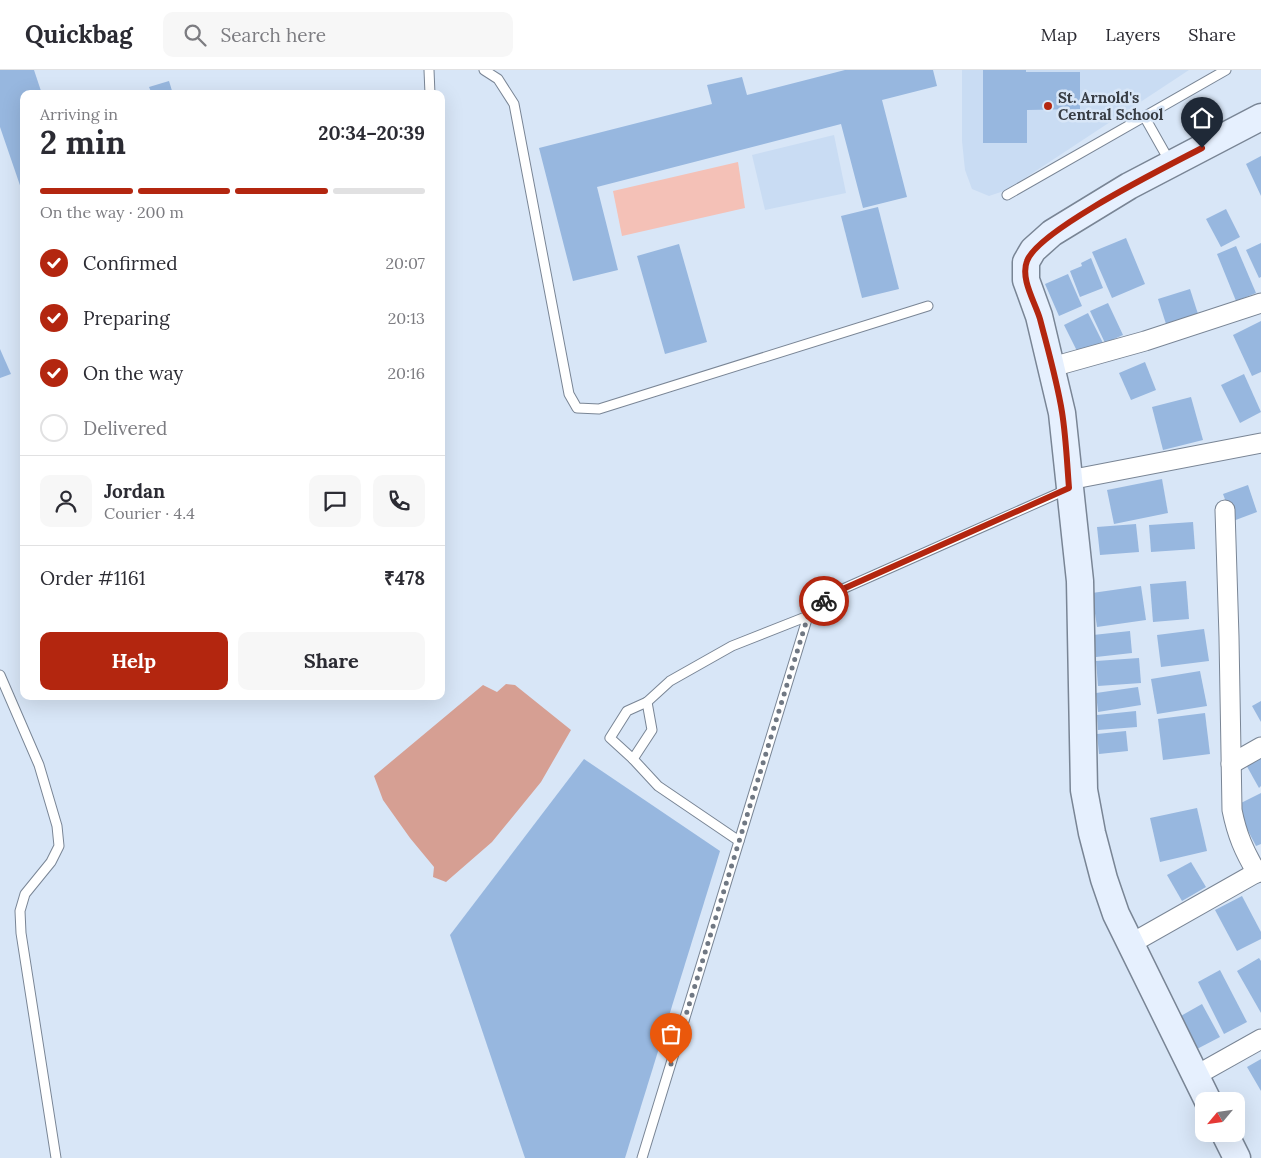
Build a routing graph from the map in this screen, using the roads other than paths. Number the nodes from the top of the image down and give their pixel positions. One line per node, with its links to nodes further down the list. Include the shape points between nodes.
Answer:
1 (429, 70): 4 (lane)
2 (484, 70): 10 (lane, via 498,79 514,104 569,394 577,408 599,409)
3 (1226, 70): 5 (lane)
4 (430, 90)
5 (1144, 116): 7 (lane); 8 (lane)
6 (1261, 117): 7 (street)
7 (1171, 164): 11 (street, via 1052,234 1032,250 1026,262 1026,280)
8 (1007, 195)
9 (1261, 303): 11 (street)
10 (928, 306)
11 (1052, 367): 13 (street, via 1062,413)
12 (1261, 443): 13 (street)
13 (1069, 484): 15 (lane, via 845,588 827,598); 23 (street, via 1080,581 1084,790 1104,879 1116,914)
14 (1225, 510): 20 (street)
15 (808, 616): 17 (lane, via 732,646 670,681); 21 (lane)
16 (0, 675): 28 (lane, via 39,766 57,826 59,846 52,862 25,894 20,911)
17 (647, 702): 19 (lane, via 652,730); 19 (lane, via 627,711 610,738)
18 (1261, 747): 20 (street)
19 (634, 759): 21 (lane, via 658,786)
20 (1231, 764): 22 (street, via 1236,832)
21 (739, 841): 29 (lane)
22 (1259, 872): 23 (street)
23 (1132, 943): 25 (street)
24 (1261, 1039): 25 (street)
25 (1195, 1076): 26 (street)
26 (1203, 1092)
27 (1229, 1142): 30 (street)
28 (56, 1158)
29 (642, 1158)
30 (1237, 1158)

